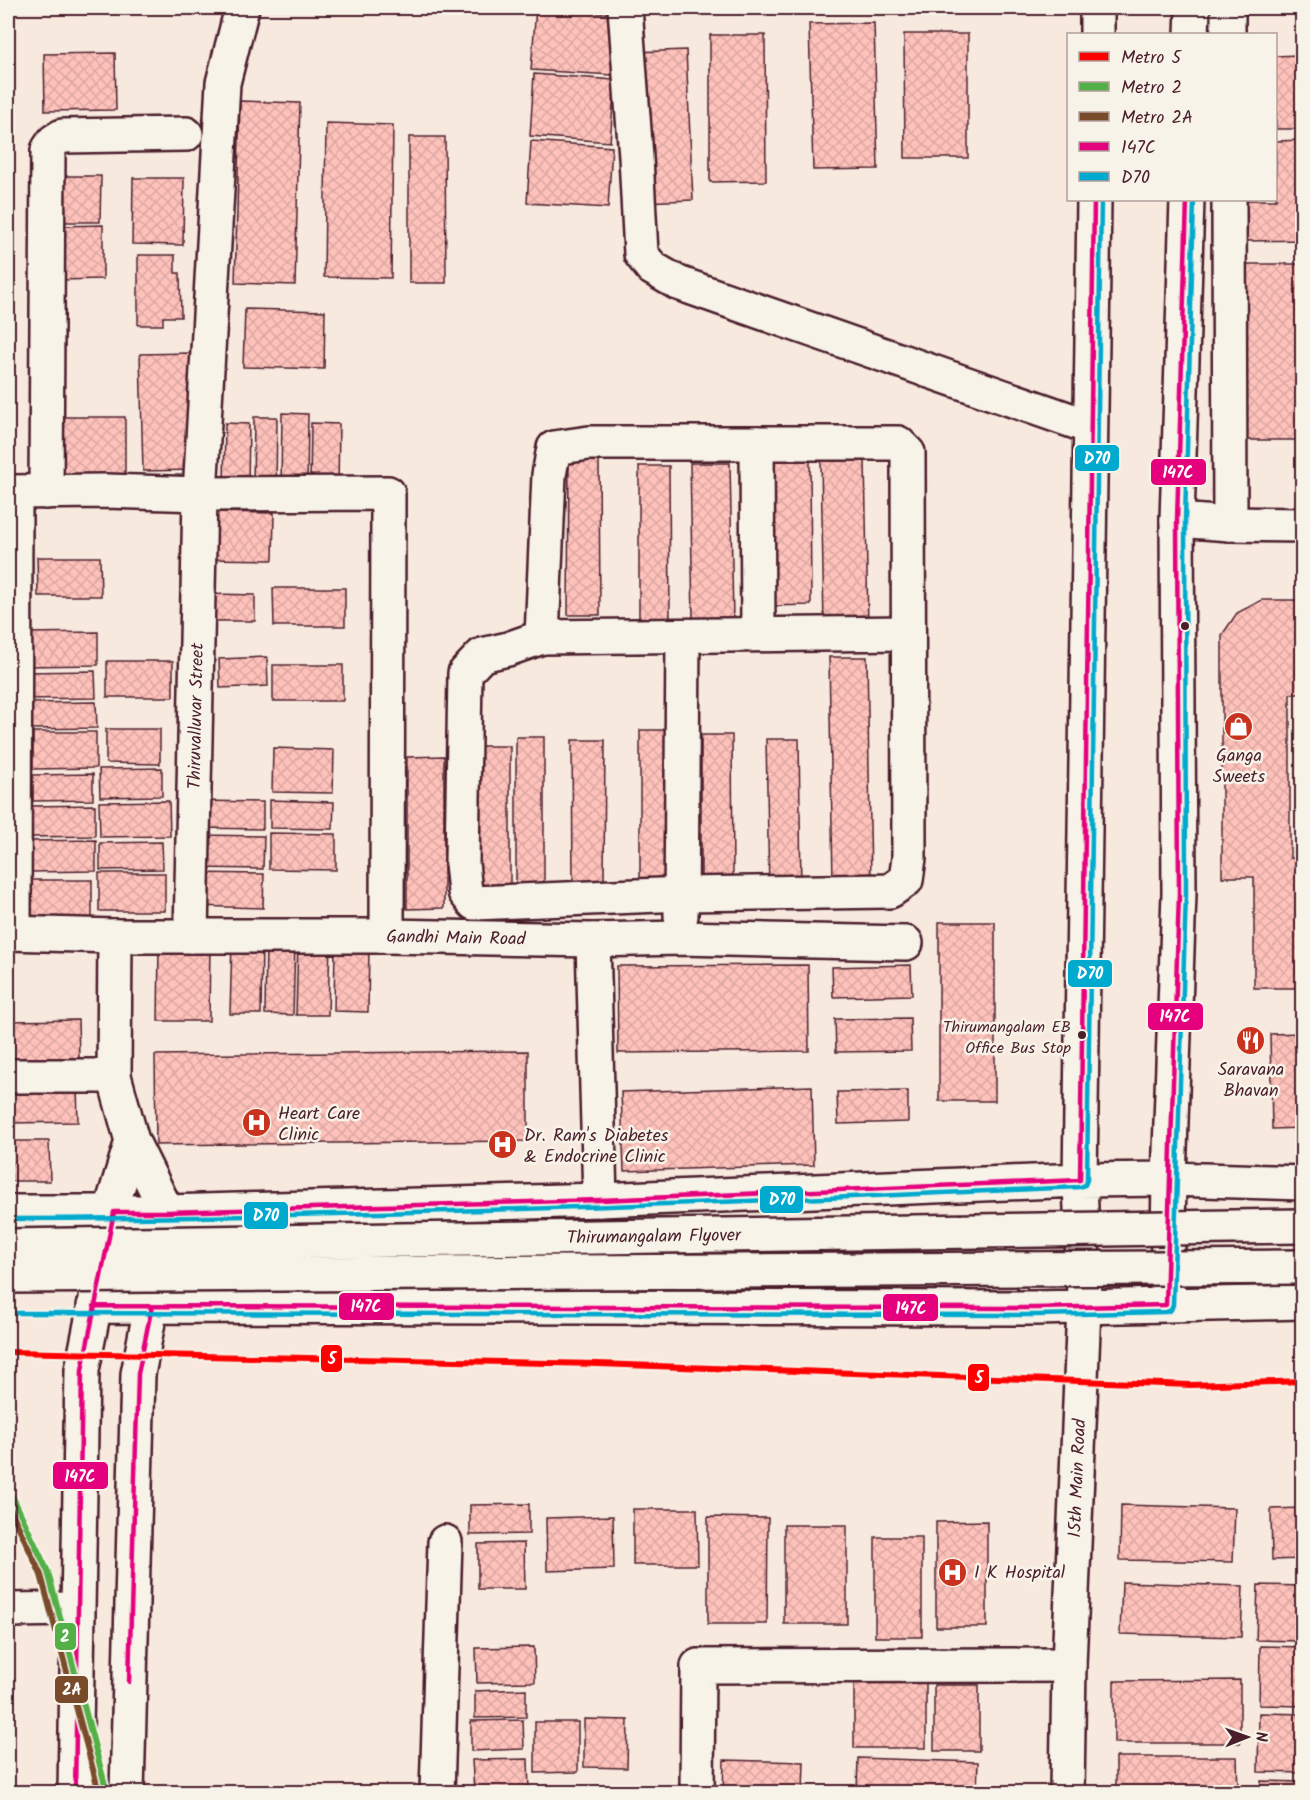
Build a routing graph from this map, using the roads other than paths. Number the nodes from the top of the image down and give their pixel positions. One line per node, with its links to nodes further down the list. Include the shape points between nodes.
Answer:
1 (242, 8): 16 (street, Thiruvalluvar Street, via 223,83)
2 (625, 8): 13 (street, via 641,254 652,268 678,283)
3 (1097, 8): 6 (street)
4 (1193, 8): 7 (street)
5 (1228, 8): 8 (street)
6 (1097, 33)
7 (1192, 33)
8 (1228, 33)
9 (186, 134): 15 (street, via 62,136 48,150)
10 (1094, 201): 13 (street, 15th Main Road)
11 (1187, 201): 17 (street)
12 (1229, 201): 18 (street)
13 (1090, 427): 36 (street, 15th Main Road)
14 (757, 443): 20 (street, via 898,443 908,453); 21 (street); 23 (street, via 590,443 554,448 549,475)
15 (23, 492): 16 (street); 25 (street)
16 (200, 494): 27 (street, Thiruvalluvar Street); 28 (street, via 388,493)
17 (1177, 520): 18 (street); 35 (street, via 1179,893)
18 (1230, 524): 19 (street)
19 (1302, 525)
20 (908, 633): 21 (street); 24 (street, via 906,880 890,891)
21 (758, 634): 22 (street)
22 (683, 636): 23 (street); 24 (street)
23 (542, 637): 24 (street, via 482,655 465,674 465,892 474,903)
24 (683, 894): 29 (street)
25 (11, 933): 26 (street, Gandhi Main Road)
26 (116, 936): 27 (street, Gandhi Main Road); 33 (street)
27 (191, 936): 28 (street, Gandhi Main Road)
28 (387, 936): 30 (street, Gandhi Main Road)
29 (680, 938): 30 (street, Gandhi Main Road); 31 (street, Gandhi Main Road)
30 (592, 940): 38 (street)
31 (906, 942)
32 (8, 1076): 33 (street)
33 (114, 1076): 34 (street)
34 (132, 1141): 40 (street); 41 (street)
35 (1169, 1179): 36 (street); 37 (street); 47 (street)
36 (1080, 1180): 38 (street); 50 (street, 15th Main Road)
37 (1302, 1183)
38 (600, 1200): 41 (street)
39 (8, 1212): 40 (street)
40 (114, 1212): 41 (street); 48 (street)
41 (167, 1212): 49 (street)
42 (1302, 1226): 43 (street, Thirumangalam Flyover, bridge)
43 (8, 1246)
44 (1302, 1267): 45 (street, Thirumangalam Flyover, bridge)
45 (8, 1275)
46 (1302, 1302): 47 (street)
47 (1166, 1305): 50 (street)
48 (94, 1306): 49 (street); 53 (street, via 82,1370)
49 (152, 1306): 50 (street); 56 (street, via 138,1374)
50 (1084, 1308): 54 (street, 15th Main Road)
51 (445, 1542): 57 (street)
52 (8, 1610): 53 (street)
53 (77, 1610): 55 (street)
54 (1070, 1665): 58 (street, via 698,1666); 59 (street, 15th Main Road)
55 (75, 1792)
56 (127, 1792)
57 (437, 1792)
58 (697, 1792)
59 (1067, 1792)

